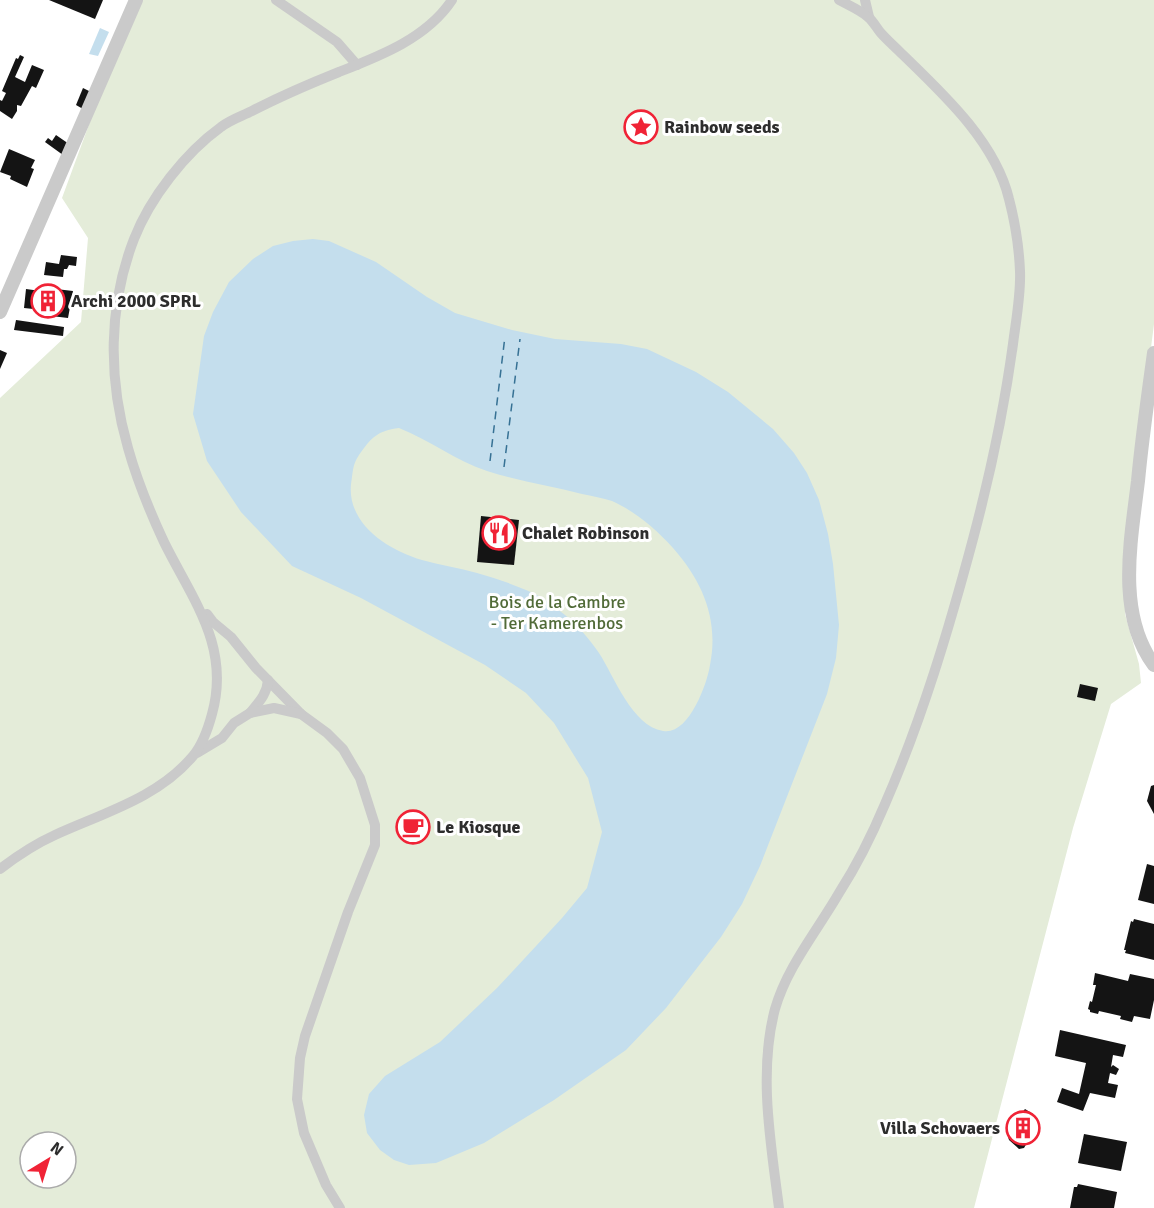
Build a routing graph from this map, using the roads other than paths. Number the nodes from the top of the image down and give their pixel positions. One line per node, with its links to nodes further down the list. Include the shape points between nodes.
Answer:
1 (136, 0): 8 (street)
2 (276, 0): 7 (street, via 331,37)
3 (839, 0): 6 (street)
4 (865, 0): 6 (street)
5 (453, 2): 7 (street, via 425,29)
6 (868, 17): 17 (street, via 942,92 980,139 998,169 1017,232 1018,308 1004,407 984,497 960,591 924,702 864,850 796,963 775,1010 768,1052 768,1088)
7 (357, 65): 10 (street, via 291,91 222,126 196,148 171,176 151,208 135,237 121,280 113,343 114,380 128,448 147,505)
8 (0, 312)
9 (1154, 353): 11 (street, via 1130,575 1132,613)
10 (198, 604): 12 (street); 15 (street, via 208,625 218,675 207,734)
11 (1154, 665)
12 (268, 680): 13 (street, via 268,689); 14 (street)
13 (250, 712): 14 (street, via 274,708); 15 (street, via 222,738)
14 (301, 714): 18 (street, via 343,749 353,764 375,825 375,845 348,912 300,1058 297,1099 304,1133)
15 (195, 754): 16 (street, via 138,800 33,846)
16 (0, 869)
17 (778, 1207)
18 (340, 1208)

